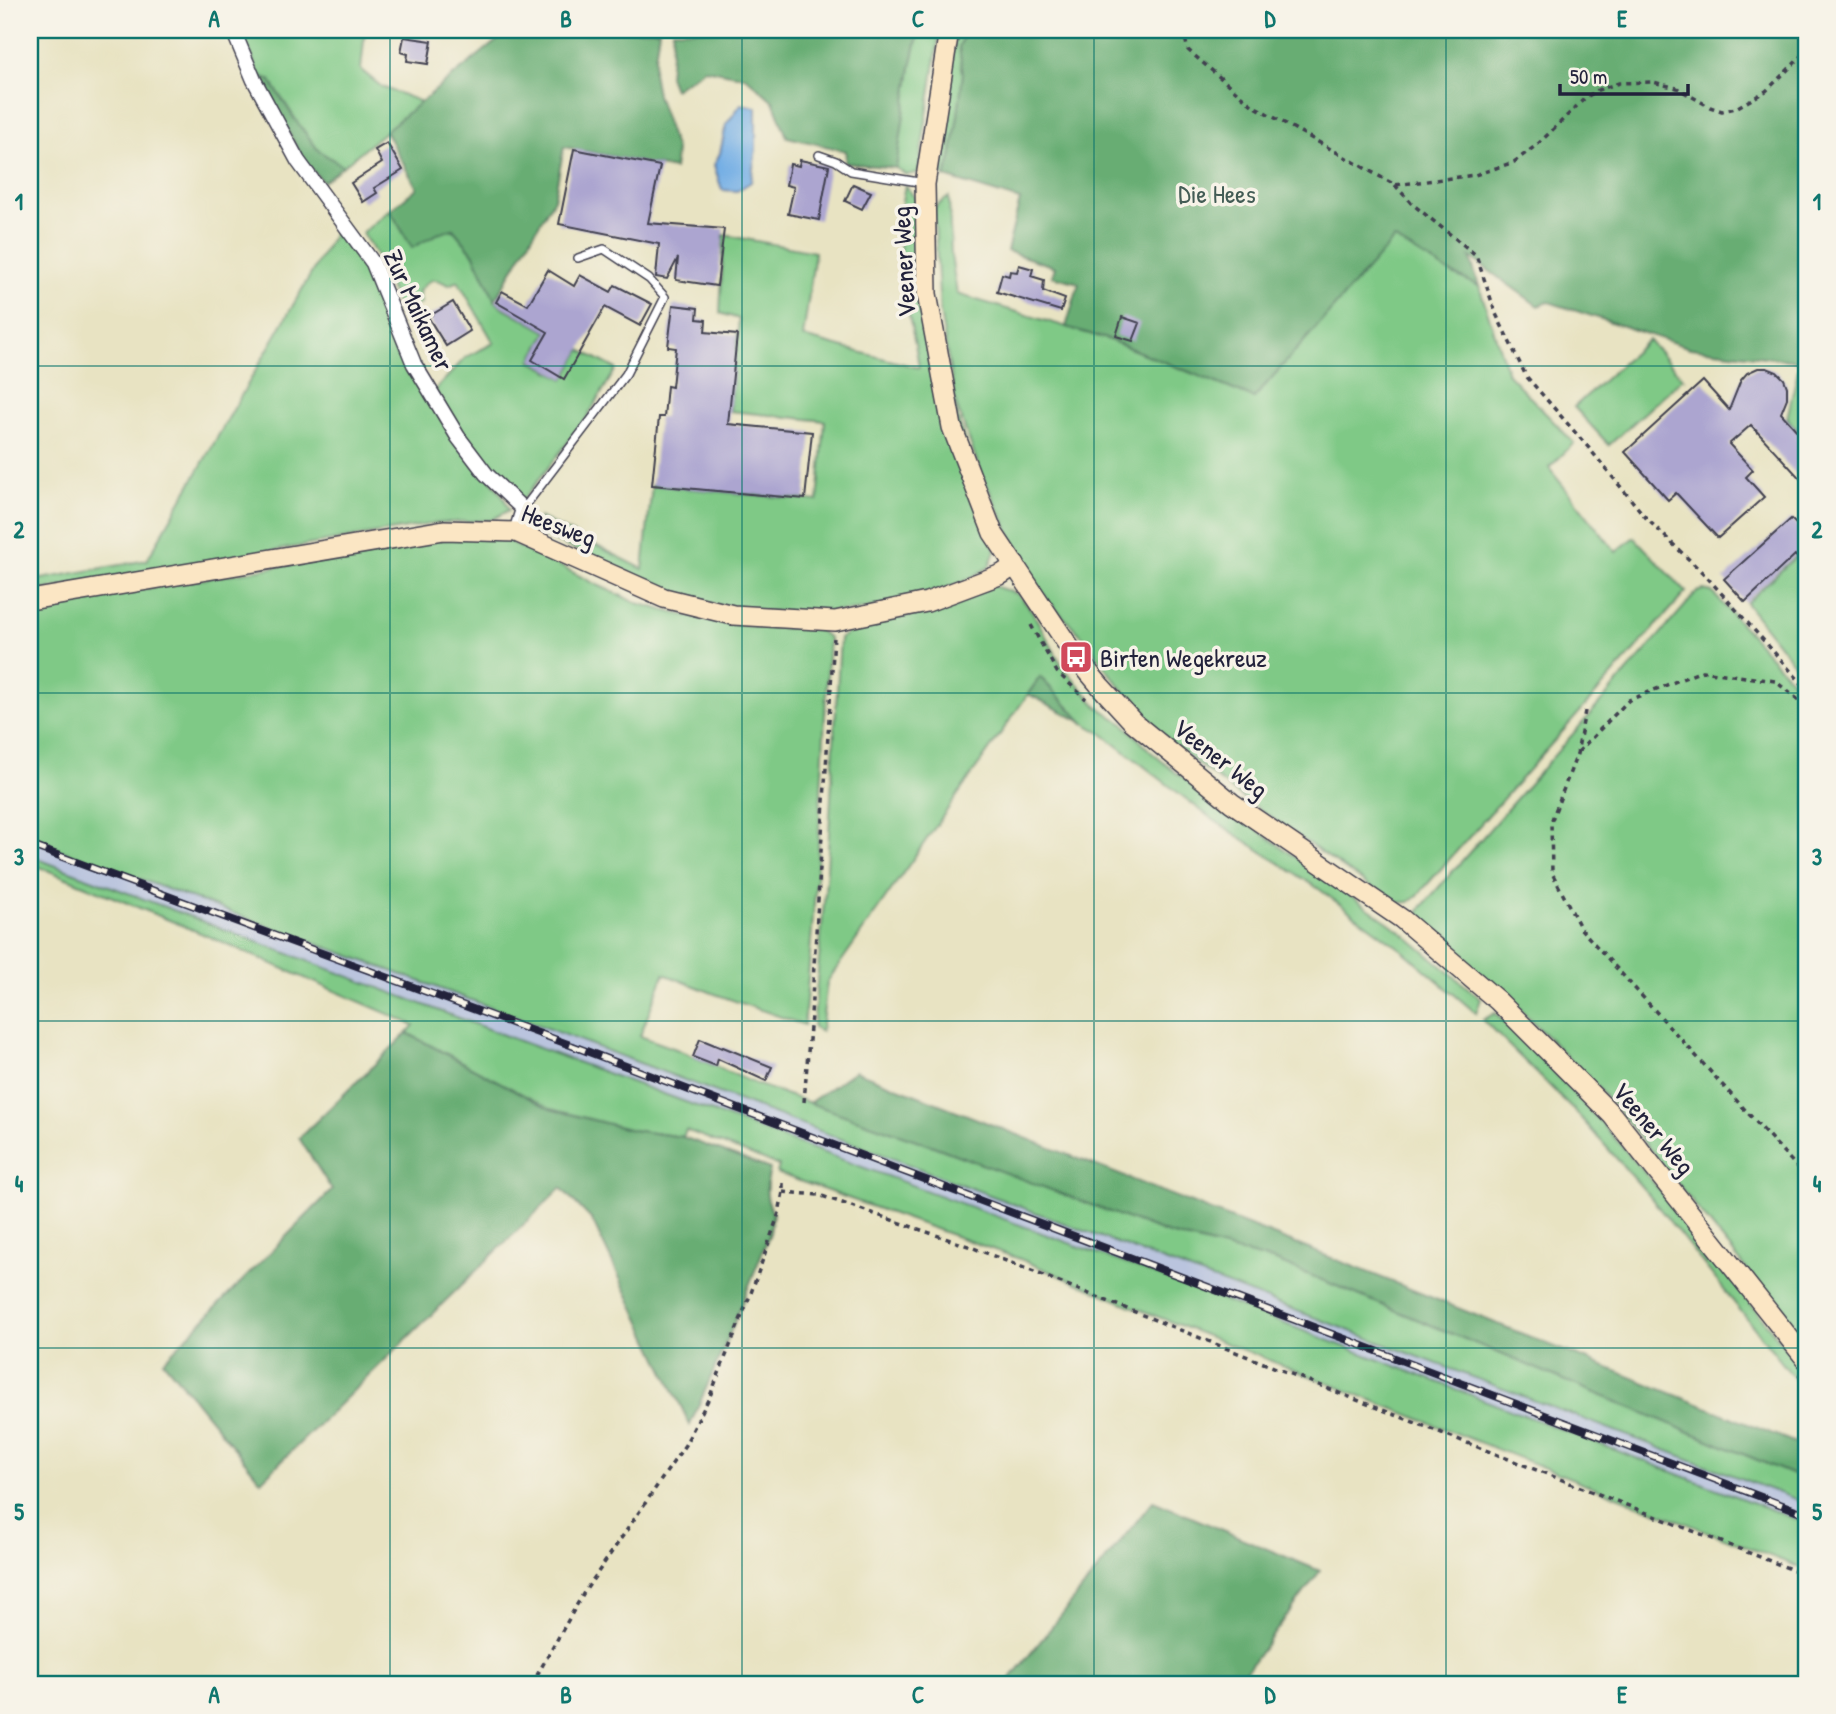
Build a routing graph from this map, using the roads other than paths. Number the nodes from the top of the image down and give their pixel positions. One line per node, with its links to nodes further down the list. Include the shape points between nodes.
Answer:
1 (233, 30): 6 (street, Zur Maikamer, via 298,162 373,262 414,364 486,474)
2 (949, 30): 4 (main road, Veener Weg)
3 (819, 155): 4 (lane, via 851,171)
4 (925, 184): 8 (main road, Veener Weg, via 927,294 952,427 993,533)
5 (578, 258): 6 (lane, via 604,249 649,279 665,297 626,374)
6 (523, 509): 7 (street)
7 (516, 532): 8 (main road, Heesweg, via 664,598 733,615 835,621 927,602); 9 (main road, Heesweg, via 444,530)
8 (1015, 565): 10 (main road, Veener Weg, via 1076,657 1133,722 1232,803 1402,919 1498,1001 1612,1115)
9 (30, 600)
10 (1802, 1366)

